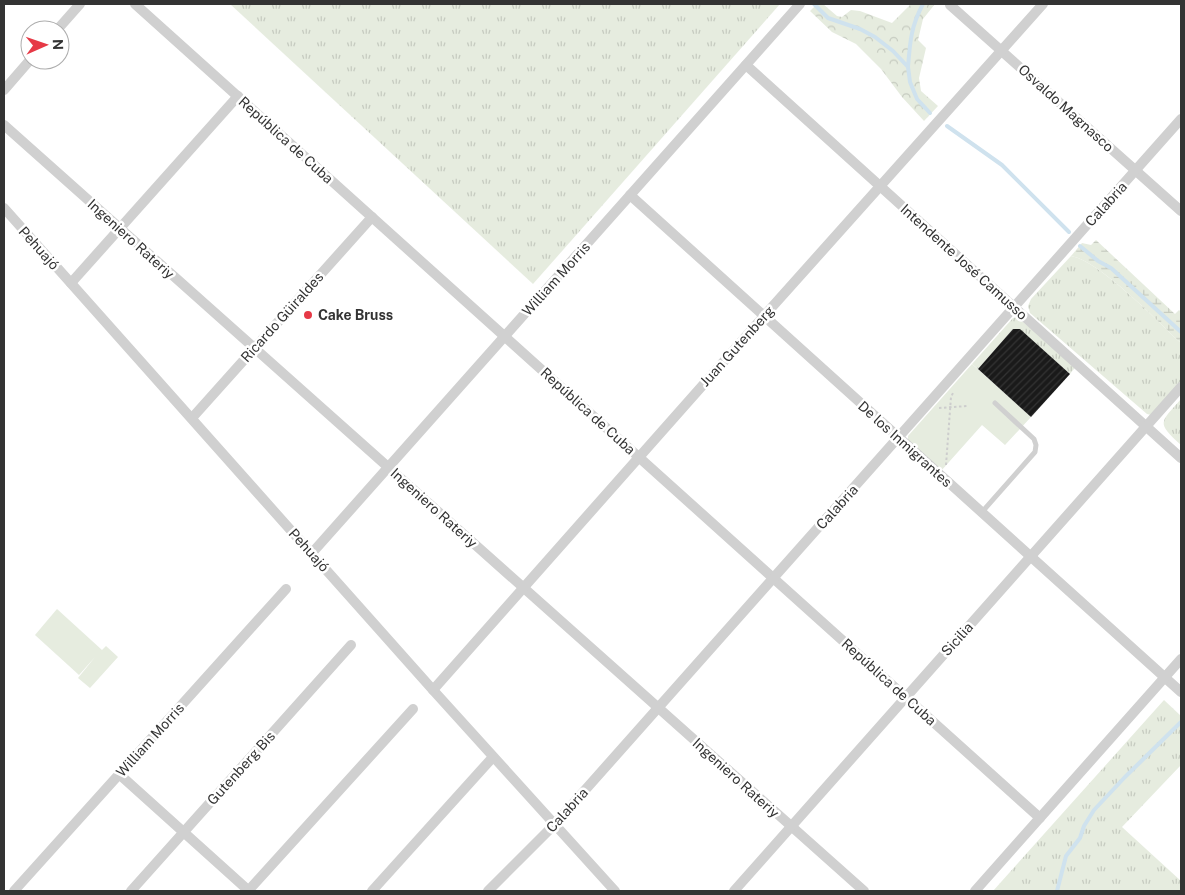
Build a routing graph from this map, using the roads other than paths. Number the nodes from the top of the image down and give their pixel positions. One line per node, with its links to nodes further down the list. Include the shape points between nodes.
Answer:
1 (80, 4): 6 (street)
2 (135, 4): 11 (street, República de Cuba)
3 (800, 4): 8 (street, William Morris)
4 (1043, 4): 7 (street, Juan Gutenberg)
5 (950, 5): 7 (street, Osvaldo Magnasco)
6 (66, 20)
7 (1001, 50): 14 (street, Osvaldo Magnasco); 15 (street, Juan Gutenberg)
8 (746, 65): 15 (street, Intendente José Camusso); 16 (street, William Morris)
9 (21, 70): 10 (street)
10 (4, 90)
11 (238, 96): 19 (street, República de Cuba); 20 (street)
12 (1181, 119): 14 (street, Calabria)
13 (4, 126): 20 (street, Ingeniero Rateriy)
14 (1136, 170): 18 (street, Osvaldo Magnasco); 22 (street, Calabria)
15 (880, 186): 22 (street, Intendente José Camusso); 23 (street, Juan Gutenberg)
16 (630, 196): 23 (street, De los Inmigrantes); 24 (street, William Morris)
17 (4, 208): 21 (street, Pehuajó)
18 (1181, 211)
19 (372, 217): 24 (street, República de Cuba); 25 (street, Ricardo Güiraldes)
20 (120, 229): 21 (street); 25 (street, Ingeniero Rateriy)
21 (71, 283): 28 (street, Pehuajó)
22 (1014, 307): 29 (street, Intendente José Camusso); 30 (street, Calabria)
23 (764, 316): 30 (street, De los Inmigrantes); 31 (street, Juan Gutenberg)
24 (505, 336): 31 (street, República de Cuba); 33 (street, William Morris)
25 (254, 348): 28 (street, Ricardo Güiraldes); 33 (street, Ingeniero Rateriy)
26 (1181, 387): 29 (street, Sicilia)
27 (995, 403): 34 (lane, via 1034,439 1036,452)
28 (192, 418): 35 (street, Pehuajó)
29 (1146, 427): 32 (street, Intendente José Camusso); 36 (street, Sicilia)
30 (898, 438): 34 (street, De los Inmigrantes); 37 (street, Calabria)
31 (639, 457): 37 (street, República de Cuba); 38 (street, Juan Gutenberg)
32 (1181, 458)
33 (388, 468): 35 (street, William Morris); 38 (street, Ingeniero Rateriy)
34 (982, 512): 36 (street, De los Inmigrantes)
35 (312, 553): 43 (street, Pehuajó)
36 (1031, 556): 42 (street, De los Inmigrantes); 45 (street, Sicilia)
37 (774, 578): 45 (street, República de Cuba); 46 (street, Calabria)
38 (523, 588): 43 (street, Juan Gutenberg); 46 (street, Ingeniero Rateriy)
39 (286, 589): 49 (street, William Morris)
40 (351, 645): 53 (street, Gutenberg Bis)
41 (1181, 659): 42 (street)
42 (1165, 677): 44 (street, De los Inmigrantes); 50 (street)
43 (433, 690): 48 (street, Pehuajó)
44 (1181, 692)
45 (906, 697): 50 (street, República de Cuba); 52 (street, Sicilia)
46 (658, 708): 51 (street, Calabria); 52 (street, Ingeniero Rateriy)
47 (413, 709): 56 (street)
48 (493, 757): 51 (street, Pehuajó); 57 (street)
49 (119, 774): 53 (street); 54 (street, William Morris)
50 (1040, 818): 62 (street)
51 (554, 825): 58 (street, Calabria); 59 (street, Pehuajó)
52 (791, 827): 60 (street, Sicilia); 61 (street, Ingeniero Rateriy)
53 (184, 832): 55 (street, Gutenberg Bis); 56 (street)
54 (14, 891)
55 (131, 891)
56 (249, 891)
57 (372, 891)
58 (488, 891)
59 (615, 891)
60 (734, 891)
61 (864, 891)
62 (975, 891)

